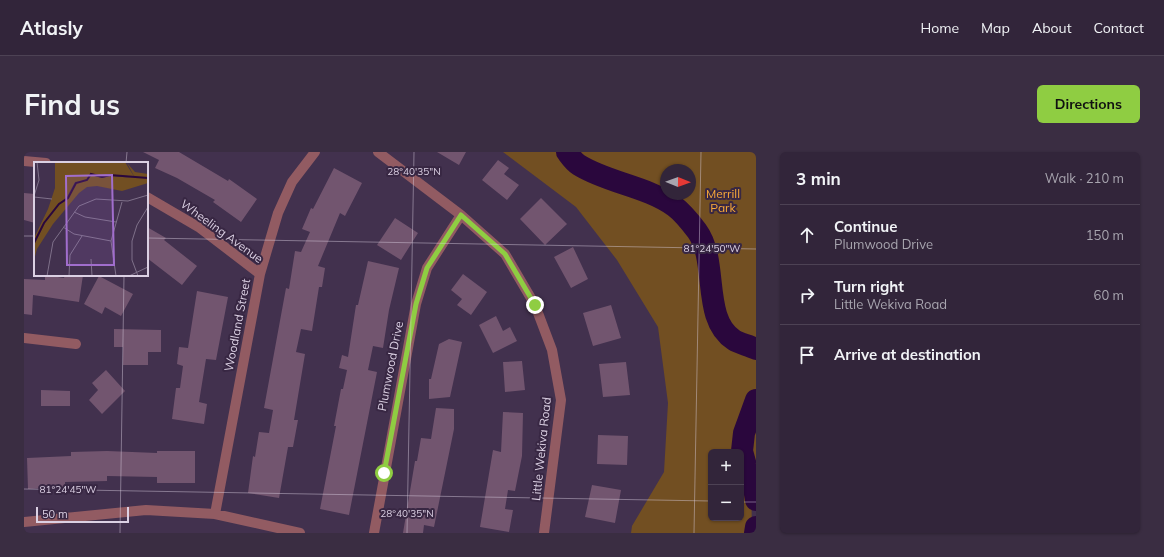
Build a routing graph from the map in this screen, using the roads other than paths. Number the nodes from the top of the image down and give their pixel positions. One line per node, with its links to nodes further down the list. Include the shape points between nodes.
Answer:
1 (315, 152): 7 (street, Woodland Street, via 292,182 278,212)
2 (378, 152): 6 (street, Little Wekiva Road)
3 (24, 161): 4 (street)
4 (35, 162)
5 (148, 198): 7 (street, Wheeling Avenue, via 200,228)
6 (461, 215): 13 (street, Plumwood Drive, via 427,268 416,304); 14 (street, Little Wekiva Road, via 505,254 535,305 552,350 562,400)
7 (260, 274): 10 (street, Woodland Street)
8 (24, 338): 9 (street)
9 (76, 344)
10 (215, 514): 11 (street, via 146,510); 12 (street)
11 (24, 522)
12 (300, 533)
13 (374, 533)
14 (544, 533)

